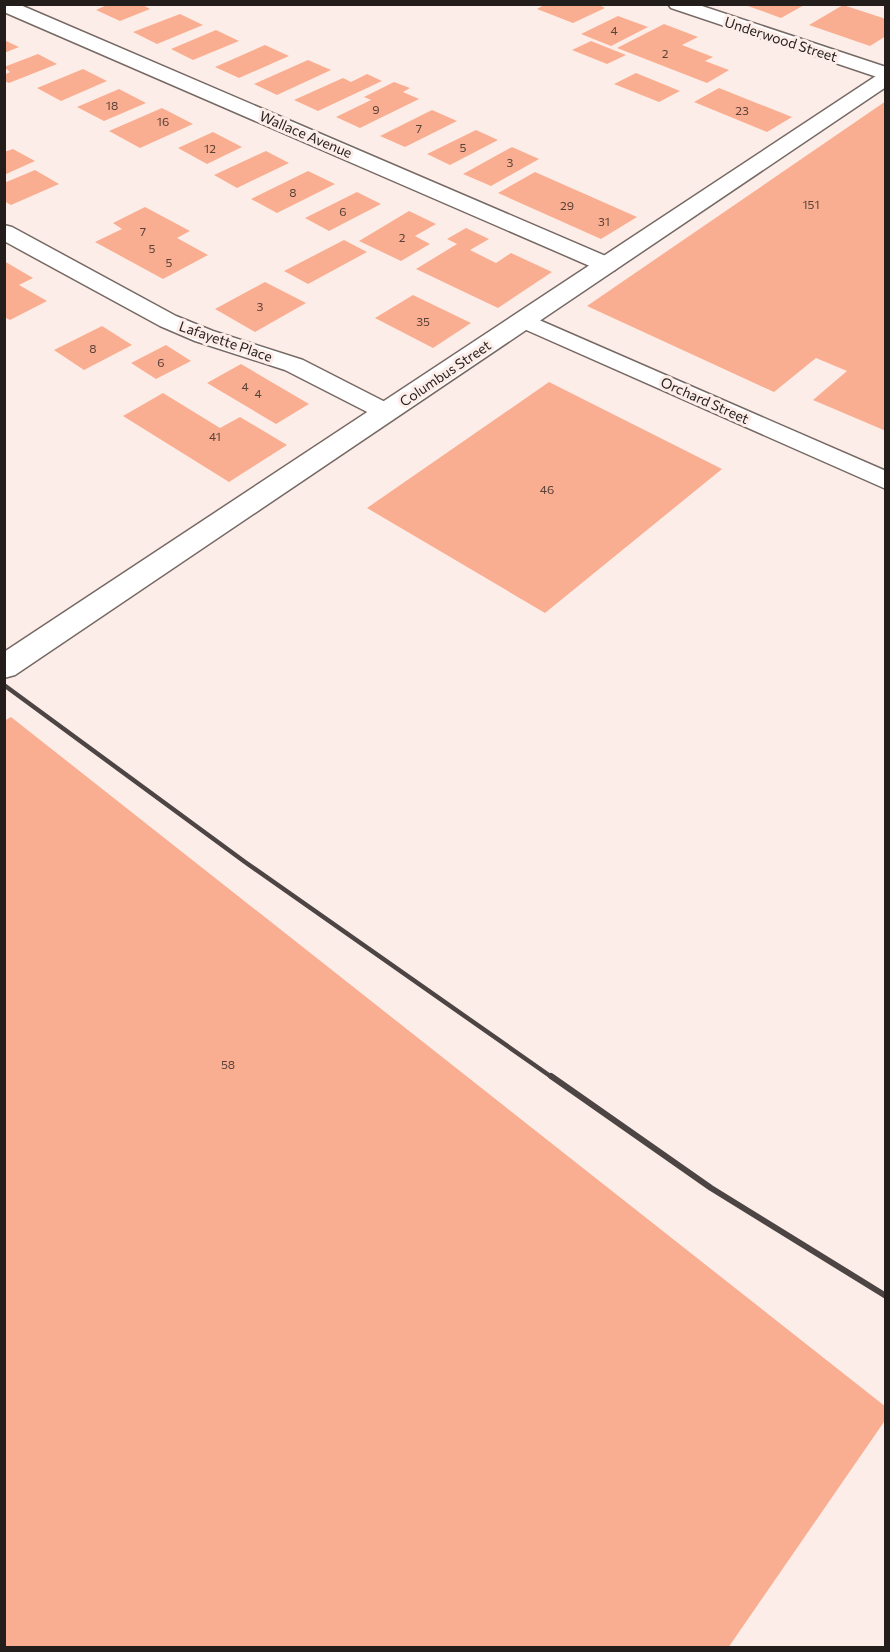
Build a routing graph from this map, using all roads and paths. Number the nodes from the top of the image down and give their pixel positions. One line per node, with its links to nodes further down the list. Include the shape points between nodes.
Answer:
1 (676, 4): 3 (street, Underwood Street)
2 (4, 5): 5 (street, Wallace Avenue)
3 (885, 76): 5 (street, Columbus Street)
4 (4, 232): 7 (street, Lafayette Place, via 168,321 294,365)
5 (607, 265): 6 (street, Columbus Street)
6 (524, 320): 7 (street, Columbus Street); 8 (street, Orchard Street)
7 (386, 412): 9 (street, Columbus Street)
8 (885, 481)
9 (4, 667)

